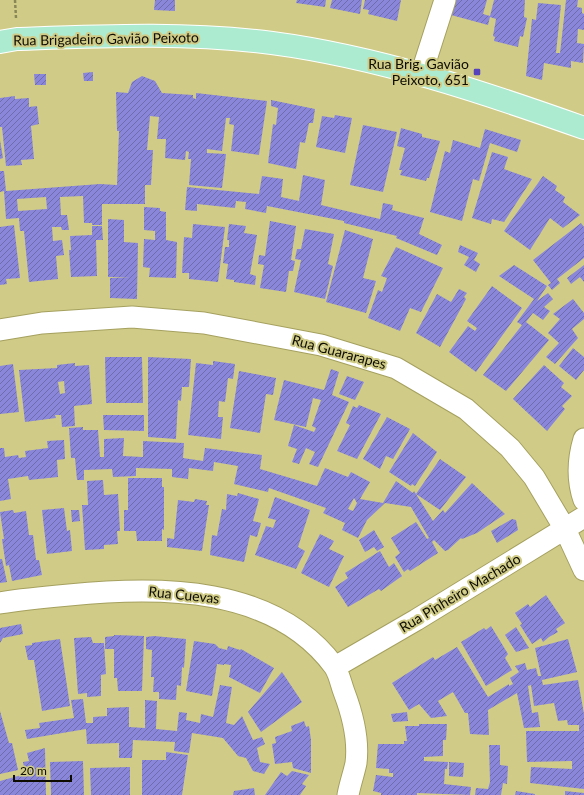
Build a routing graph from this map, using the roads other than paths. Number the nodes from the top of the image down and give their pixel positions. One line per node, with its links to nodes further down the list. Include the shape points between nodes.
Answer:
1 (445, 0): 3 (street)
2 (0, 42): 3 (main road, Rua Brigadeiro Gavião Peixoto, via 41,38 185,36 272,43 352,58)
3 (421, 75): 4 (main road, Rua Brigadeiro Gavião Peixoto)
4 (582, 130)
5 (0, 330): 9 (street, Rua Guararapes, via 42,323 132,318 204,324 322,345 396,368 466,409 510,448 534,477)
6 (584, 439): 7 (street, via 579,465)
7 (584, 500)
8 (584, 517): 9 (street, Rua Pinheiro Machado)
9 (565, 529): 10 (street, Rua Guararapes); 12 (street, Rua Pinheiro Machado)
10 (584, 570)
11 (0, 603): 12 (street, Rua Cuevas, via 92,592 157,590 217,596 266,612 292,627 311,641)
12 (335, 667): 13 (street, Rua Cuevas, via 355,730 356,762)
13 (348, 795)

